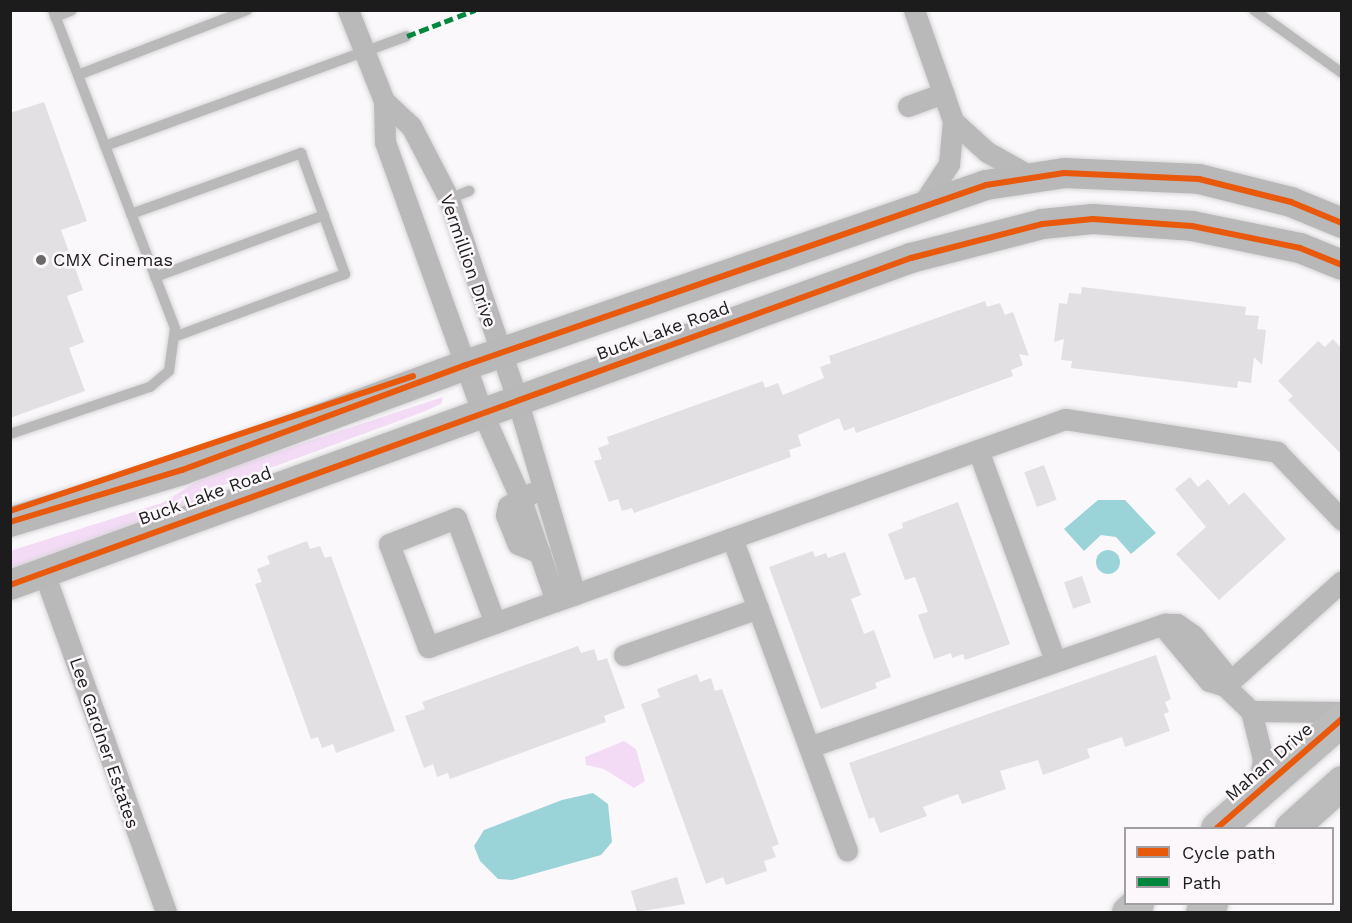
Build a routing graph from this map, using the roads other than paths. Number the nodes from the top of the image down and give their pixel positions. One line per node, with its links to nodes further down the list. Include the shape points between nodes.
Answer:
1 (72, 10): 6 (lane)
2 (247, 10): 10 (lane)
3 (348, 10): 8 (street, Vermillion Drive)
4 (914, 10): 11 (street)
5 (1254, 10): 9 (lane)
6 (54, 14): 10 (lane)
7 (407, 36): 8 (lane)
8 (364, 51): 12 (street, Vermillion Drive); 15 (lane)
9 (1341, 73)
10 (78, 75): 15 (lane)
11 (944, 93): 13 (street); 14 (street)
12 (384, 101): 18 (street, Vermillion Drive, via 411,126); 27 (street, Vermillion Drive, via 385,142)
13 (908, 106)
14 (953, 121): 16 (street, via 987,152); 19 (street, via 949,164)
15 (105, 146): 20 (lane)
16 (1034, 178): 19 (main road, Buck Lake Road, via 986,186); 22 (main road, Buck Lake Road, via 1110,173 1199,179 1291,202)
17 (469, 191): 18 (lane)
18 (449, 199): 26 (street, Vermillion Drive)
19 (922, 205): 26 (main road, Buck Lake Road)
20 (131, 214): 21 (lane, via 301,153); 24 (lane)
21 (324, 215): 24 (lane); 25 (lane, via 345,274)
22 (1341, 223)
23 (1341, 266): 28 (main road, Buck Lake Road, via 1299,248 1192,226 1093,219 1042,225 911,258)
24 (155, 277): 25 (lane, via 175,328)
25 (174, 337): 30 (lane, via 169,371 150,387)
26 (499, 354): 27 (main road, Buck Lake Road); 28 (street, Vermillion Drive)
27 (466, 366): 29 (street, Vermillion Drive); 32 (main road, Buck Lake Road)
28 (517, 399): 29 (main road, Buck Lake Road); 33 (street, Vermillion Drive)
29 (482, 412): 35 (street, Vermillion Drive); 41 (main road, Buck Lake Road)
30 (10, 434)
31 (978, 450): 37 (street, via 1065,419 1277,452); 39 (street); 48 (street)
32 (182, 470): 34 (main road, Buck Lake Road); 40 (main road, via 153,499)
33 (541, 489): 35 (street); 44 (street, Vermillion Drive)
34 (94, 496): 36 (main road, via 49,490); 38 (main road, Buck Lake Road)
35 (520, 497): 44 (street, Vermillion Drive, via 540,553)
36 (10, 502)
37 (1341, 520)
38 (10, 522)
39 (732, 538): 44 (street); 45 (street)
40 (10, 543)
41 (44, 573): 43 (main road, Buck Lake Road); 59 (street, Lee Gardner Estates)
42 (1341, 581): 49 (street)
43 (10, 585)
44 (565, 598): 46 (street)
45 (758, 608): 47 (street); 53 (street)
46 (495, 623): 46 (street, via 456,518 389,543 428,647)
47 (624, 655)
48 (1054, 660): 49 (street, via 1162,625 1177,624 1193,635 1222,670); 53 (street)
49 (1225, 686): 50 (street)
50 (1251, 711): 51 (street); 55 (street, via 1263,759)
51 (1341, 712)
52 (1341, 719): 55 (main road, Mahan Drive)
53 (809, 747): 58 (street)
54 (1341, 782): 57 (main road)
55 (1258, 789): 56 (main road, Mahan Drive)
56 (1218, 827)
57 (1293, 827)
58 (847, 851)
59 (166, 912)

